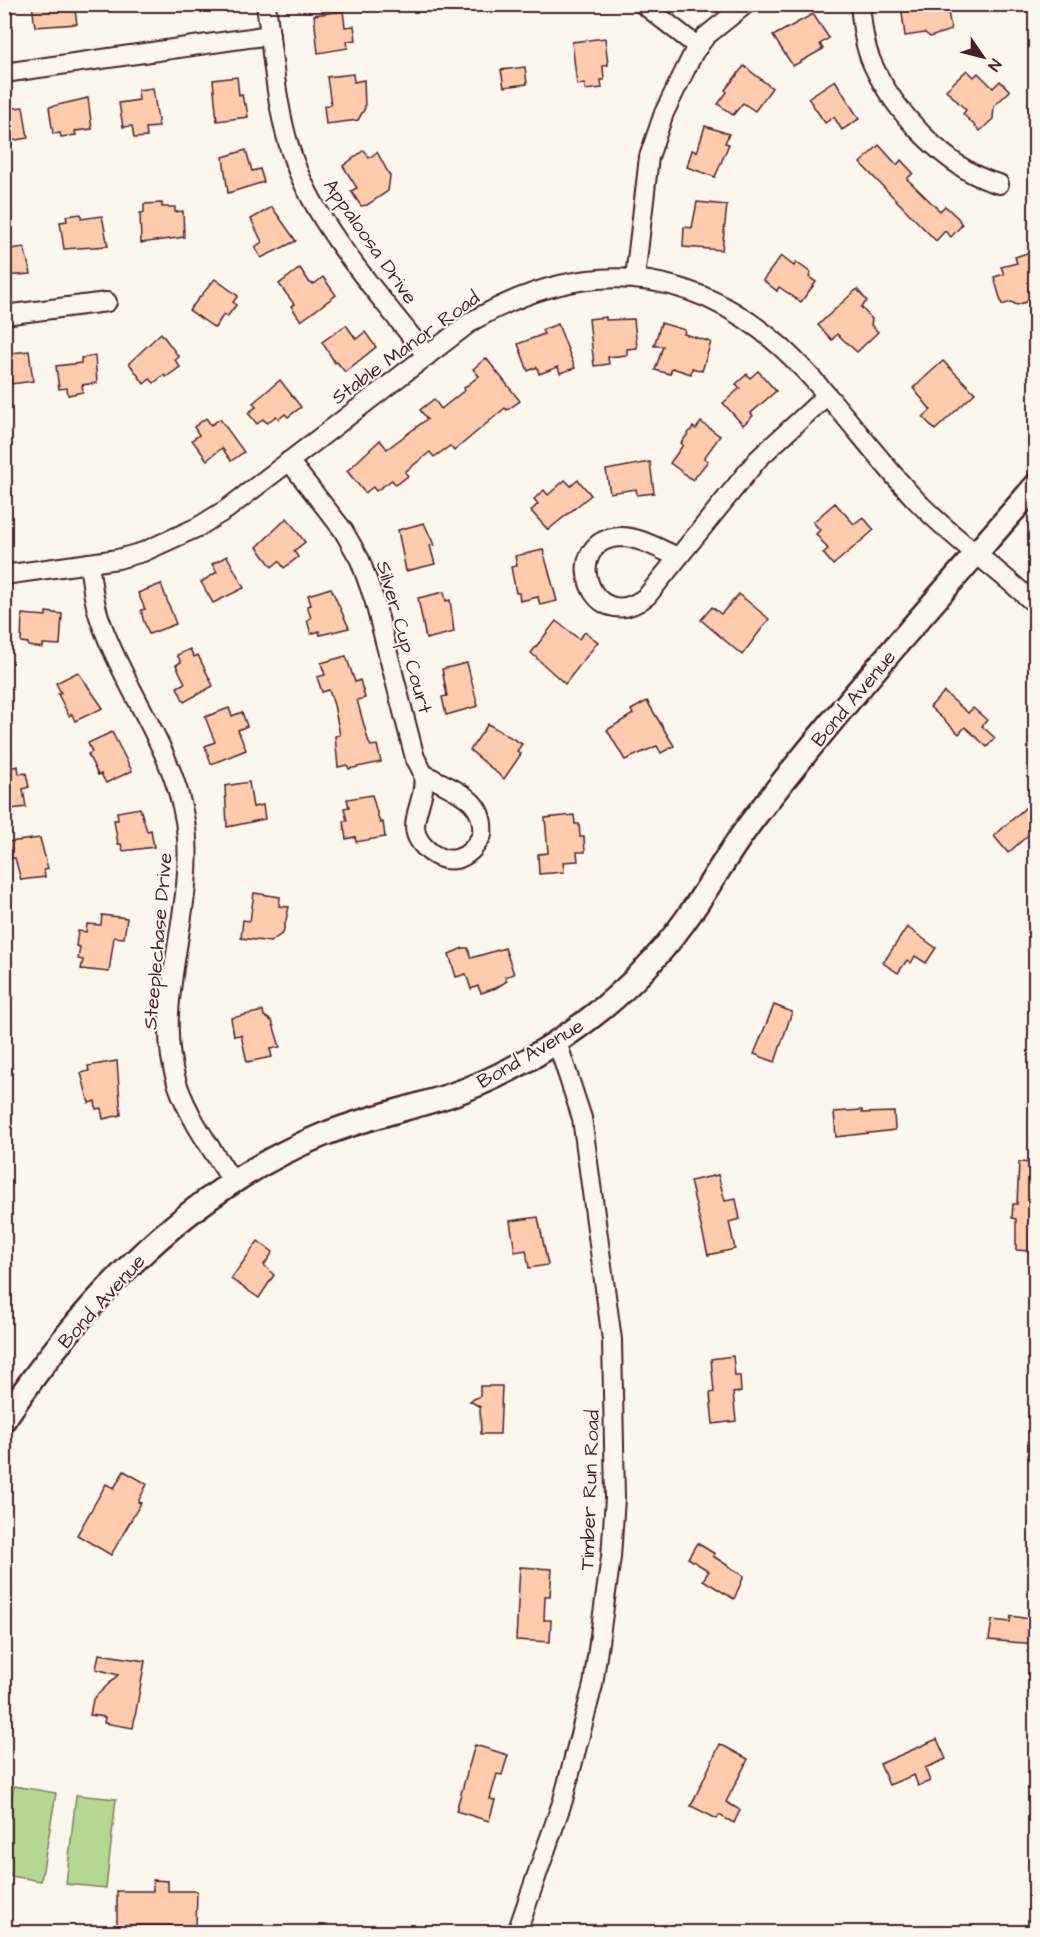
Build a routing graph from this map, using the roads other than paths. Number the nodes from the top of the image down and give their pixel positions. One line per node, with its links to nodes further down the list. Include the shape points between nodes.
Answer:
1 (266, 4): 5 (street, Appaloosa Drive)
2 (643, 4): 6 (street)
3 (746, 4): 6 (street)
4 (860, 4): 8 (street, via 871,61 891,96 960,168)
5 (270, 35): 7 (street); 12 (street, Appaloosa Drive, via 285,132 303,184 336,237)
6 (698, 47): 9 (street, via 673,91 648,157)
7 (4, 73)
8 (999, 184)
9 (635, 278): 12 (street, Stable Manor Road, via 564,282 532,292 472,321); 13 (street, Stable Manor Road, via 696,295 742,316 782,348)
10 (107, 302): 11 (street)
11 (4, 315)
12 (427, 356): 14 (street, Stable Manor Road)
13 (826, 396): 16 (street, Stable Manor Road, via 917,501); 17 (street, via 758,459)
14 (289, 461): 18 (street, Stable Manor Road, via 226,509 182,535 143,552); 21 (street, Silver Cup Court, via 343,530 360,560 374,599 415,758)
15 (1035, 485): 16 (street, Bond Avenue)
16 (976, 554): 20 (street, Stable Manor Road); 22 (street, Bond Avenue, via 767,801 672,938 622,992)
17 (678, 557): 17 (street, via 647,596 626,607 606,604 587,583 591,554 611,539 630,538)
18 (89, 563): 19 (street, Stable Manor Road); 23 (street, Steeplechase Drive, via 102,624 165,753 180,796 188,869 170,1021 173,1062 177,1083 194,1121)
19 (4, 575)
20 (1035, 605)
21 (423, 773): 21 (street, Silver Cup Court, via 416,836 427,850 442,859 459,859 482,835 480,810 462,793)
22 (557, 1042): 23 (street, Bond Avenue, via 485,1082 329,1132 266,1161); 25 (street, Timber Run Road, via 582,1118 612,1340 615,1498 593,1685 563,1800)
23 (233, 1182): 24 (street, Bond Avenue, via 141,1255 96,1302)
24 (4, 1420)
25 (517, 1932)

